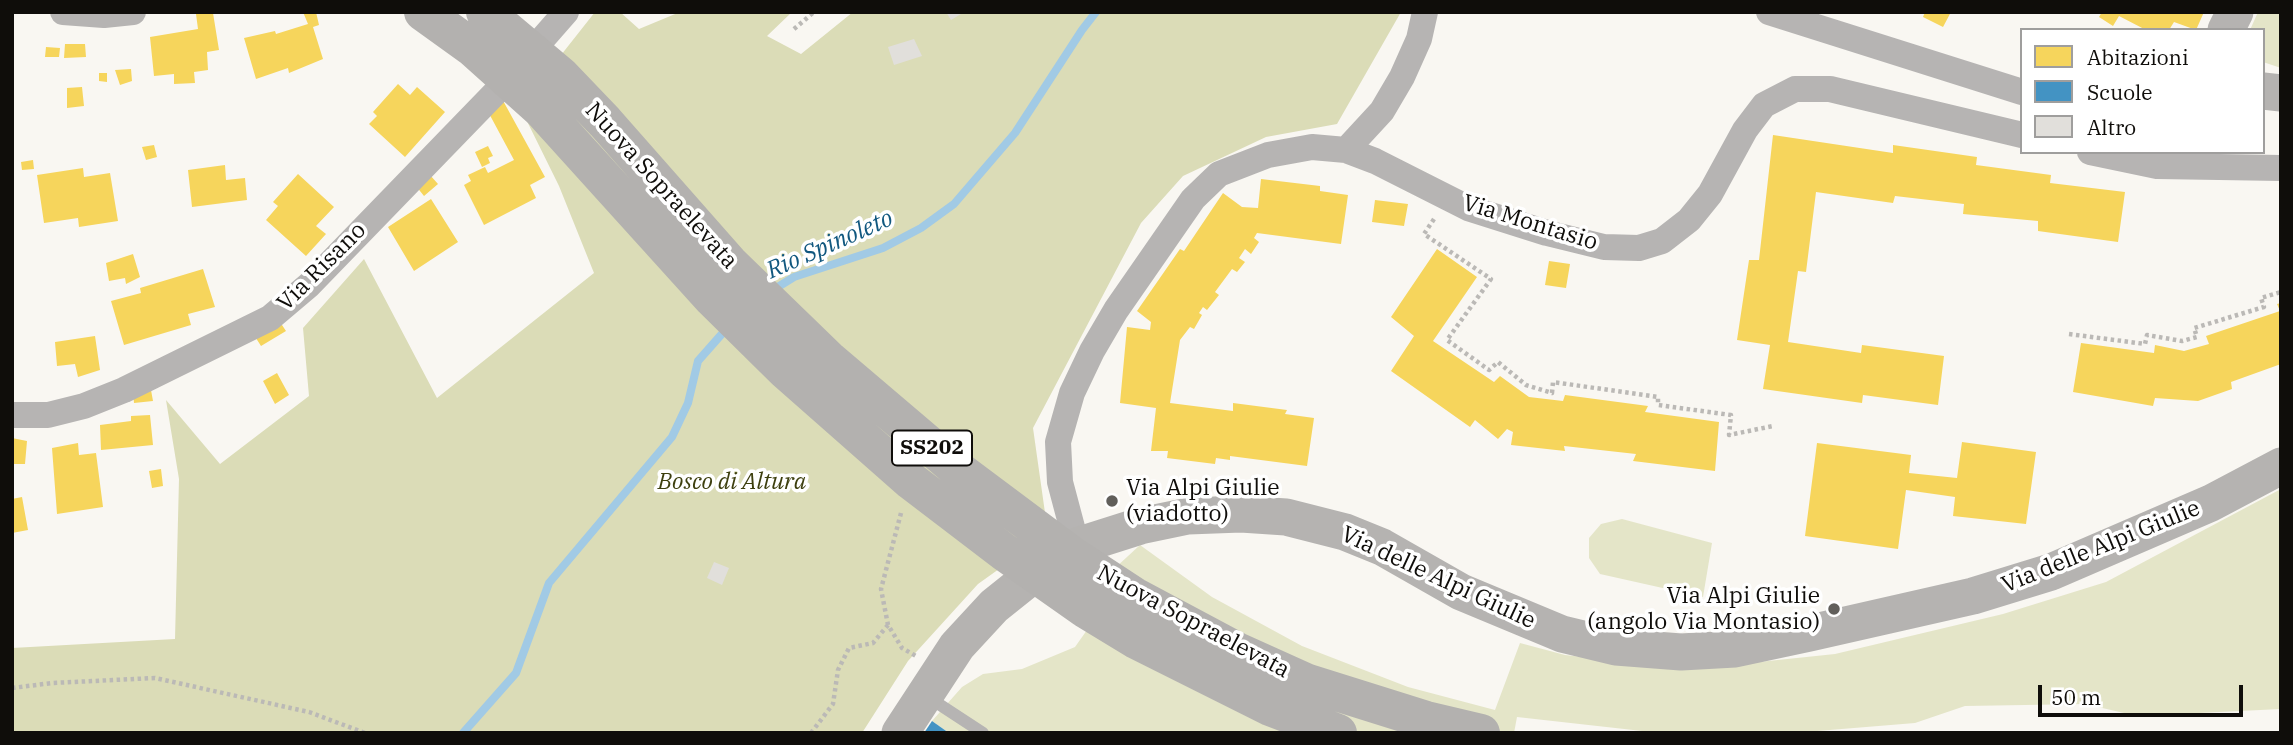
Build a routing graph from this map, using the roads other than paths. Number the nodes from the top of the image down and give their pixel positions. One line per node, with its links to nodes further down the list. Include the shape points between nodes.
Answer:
1 (63, 12): 2 (street)
2 (133, 12)
3 (423, 12): 21 (highway, Nuova Sopraelevata / SS202, bridge, via 473,48 541,109 712,298 803,387 911,481 1085,610 1270,707)
4 (485, 12): 22 (highway, Nuova Sopraelevata / SS202, bridge, via 560,75 731,265 800,334 932,448 1073,556 1134,596 1308,683)
5 (566, 12): 15 (street, Via Risano, via 496,92 309,285 270,318 124,390 48,415)
6 (1425, 12): 12 (street, via 1402,77 1382,111)
7 (1769, 12): 10 (street)
8 (2235, 12): 9 (street)
9 (2227, 28)
10 (2020, 91)
11 (2020, 135): 12 (street, Via Montasio, via 1830,89 1795,89 1764,104 1710,194 1689,220 1662,241 1639,248 1604,247 1468,208)
12 (1346, 150): 17 (street, Via Montasio, via 1312,147 1268,155 1219,174 1193,199 1116,310 1072,393 1058,442 1060,482)
13 (2100, 154): 14 (street, via 2157,166)
14 (2281, 167)
15 (12, 415)
16 (2281, 466): 17 (street, Via delle Alpi Giulie, via 2211,503 2051,572 1973,596 1735,649 1681,652 1616,647 1562,634 1461,592 1382,547 1286,517 1188,516)
17 (1077, 546): 18 (street, Via delle Alpi Giulie, via 994,606 957,646)
18 (933, 683): 19 (street, Via delle Alpi Giulie); 20 (lane)
19 (900, 733)
20 (983, 733)
21 (1338, 733)
22 (1481, 733)

